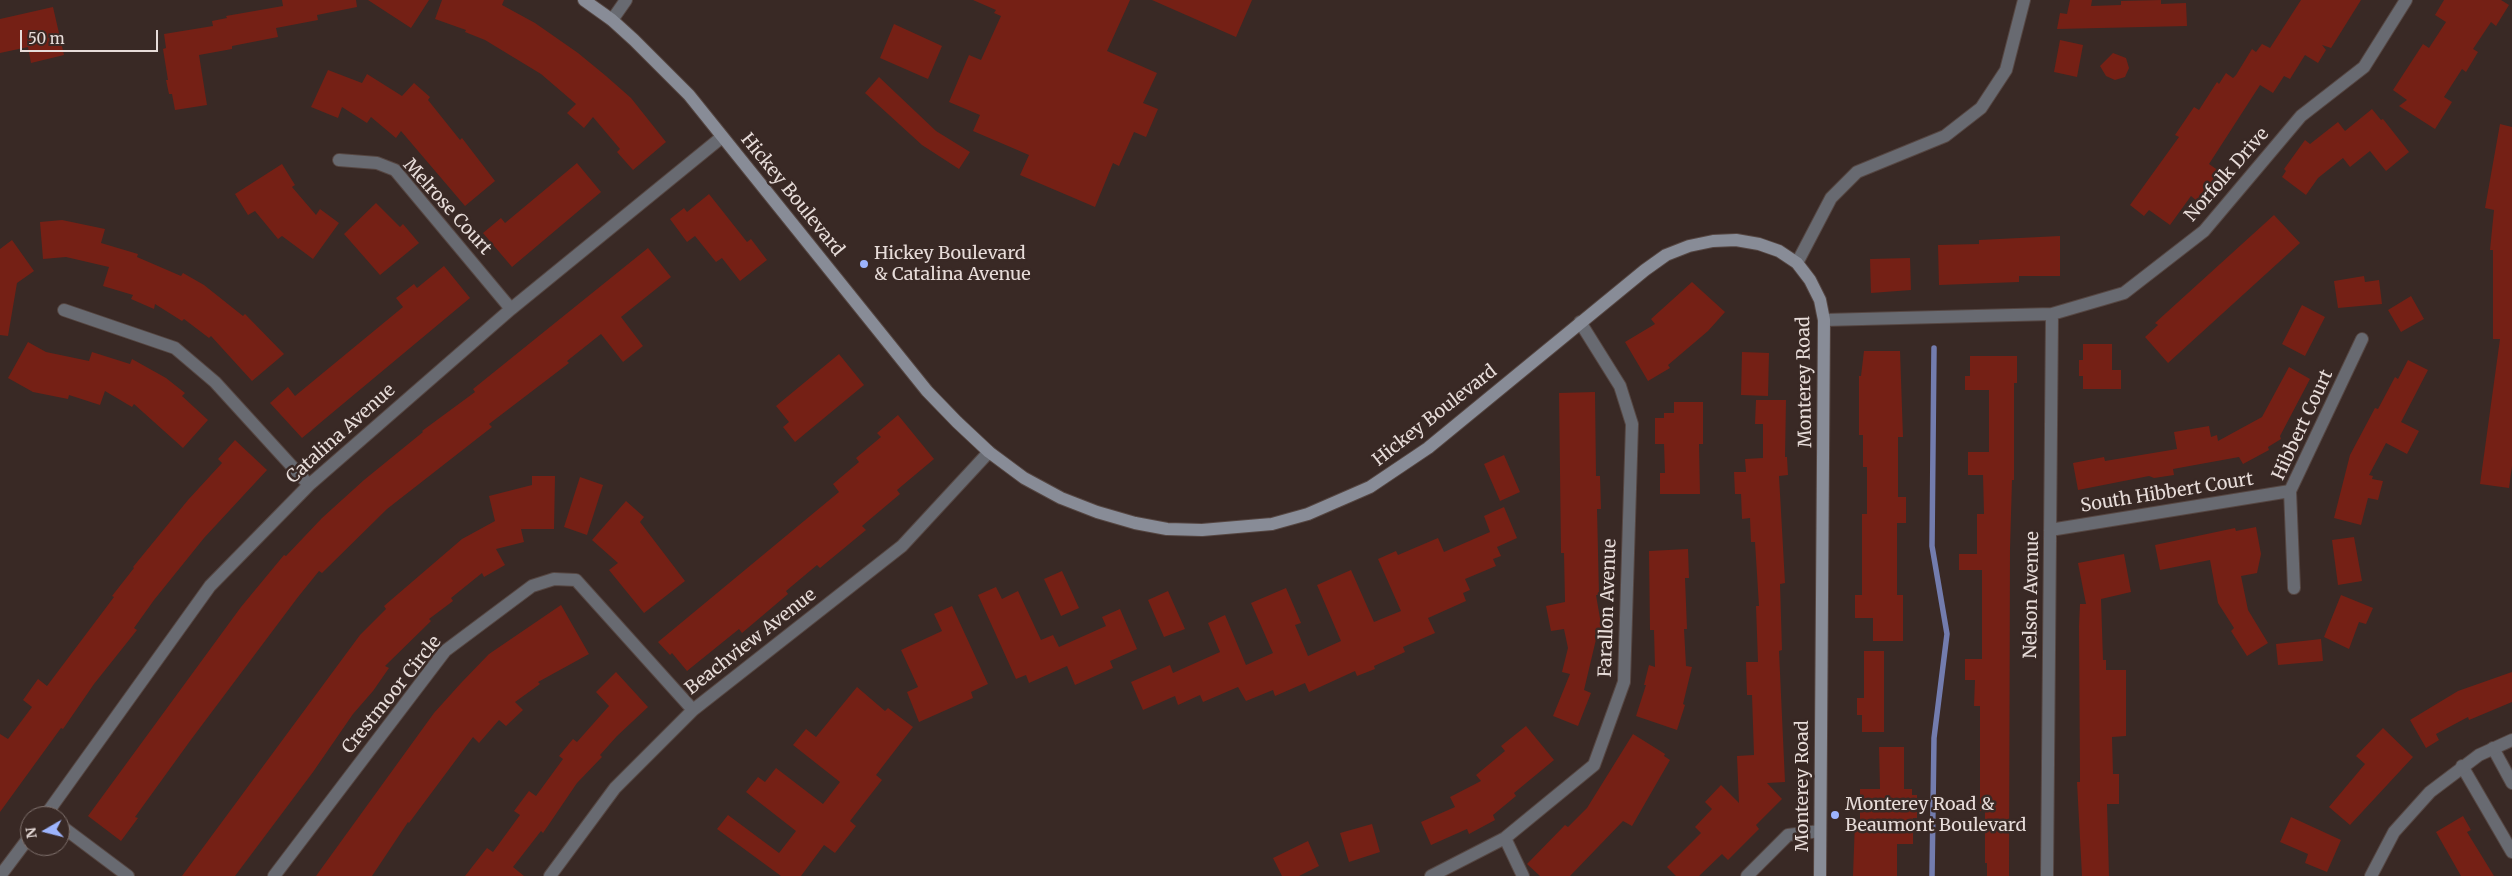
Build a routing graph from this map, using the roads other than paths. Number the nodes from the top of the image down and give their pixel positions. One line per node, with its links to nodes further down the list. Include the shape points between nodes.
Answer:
1 (584, 0): 5 (main road, Hickey Boulevard)
2 (626, 0): 5 (street)
3 (2024, 0): 8 (street, via 2006,70 1980,108 1945,136 1857,172 1831,198)
4 (2406, 0): 11 (street, Norfolk Drive, via 2364,67 2301,116 2204,231 2124,293)
5 (612, 20): 6 (main road, Hickey Boulevard, via 689,95)
6 (722, 137): 9 (street, Catalina Avenue); 15 (main road, Hickey Boulevard, via 927,391)
7 (339, 160): 9 (street, Melrose Court, via 377,163 395,170)
8 (1796, 263): 12 (main road, Monterey Road, via 1820,300); 13 (main road, Hickey Boulevard, via 1779,251 1744,241 1713,241 1690,246 1666,255)
9 (511, 308): 16 (street, Catalina Avenue)
10 (64, 310): 16 (street, via 175,348 215,382)
11 (2052, 314): 12 (street, Norfolk Drive); 18 (street, Nelson Avenue)
12 (1824, 320): 26 (main road, Monterey Road)
13 (1580, 322): 15 (main road, Hickey Boulevard, via 1402,468 1340,502 1272,524 1202,530 1167,529 1135,523 1061,498 1024,478); 28 (street, Farallon Avenue, via 1620,386 1632,424 1624,682 1594,765)
14 (2362, 340): 17 (street, Hibbert Court)
15 (989, 452): 20 (street, Beachview Avenue, via 902,546)
16 (309, 485): 25 (street, Catalina Avenue, via 210,586)
17 (2290, 491): 18 (street, South Hibbert Court); 19 (street, Hibbert Court)
18 (2050, 530): 39 (street, Nelson Avenue)
19 (2294, 588)
20 (693, 710): 33 (street, Crestmoor Circle, via 576,580 554,579 532,586 445,651); 34 (street, Beachview Avenue, via 615,788)
21 (2512, 740): 22 (street)
22 (2493, 748): 23 (street); 24 (street)
23 (2462, 766): 30 (street); 40 (street, via 2411,810 2394,832)
24 (2512, 782)
25 (53, 806)
26 (1820, 831): 37 (street, via 1788,835); 38 (main road, Monterey Road)
27 (70, 832): 32 (street)
28 (1506, 838): 35 (street, Farallon Avenue); 36 (street)
29 (20, 849): 31 (street)
30 (2512, 852)
31 (0, 876)
32 (128, 876)
33 (274, 876)
34 (550, 876)
35 (1431, 876)
36 (1523, 876)
37 (1747, 876)
38 (1820, 876)
39 (2047, 876)
40 (2371, 876)

